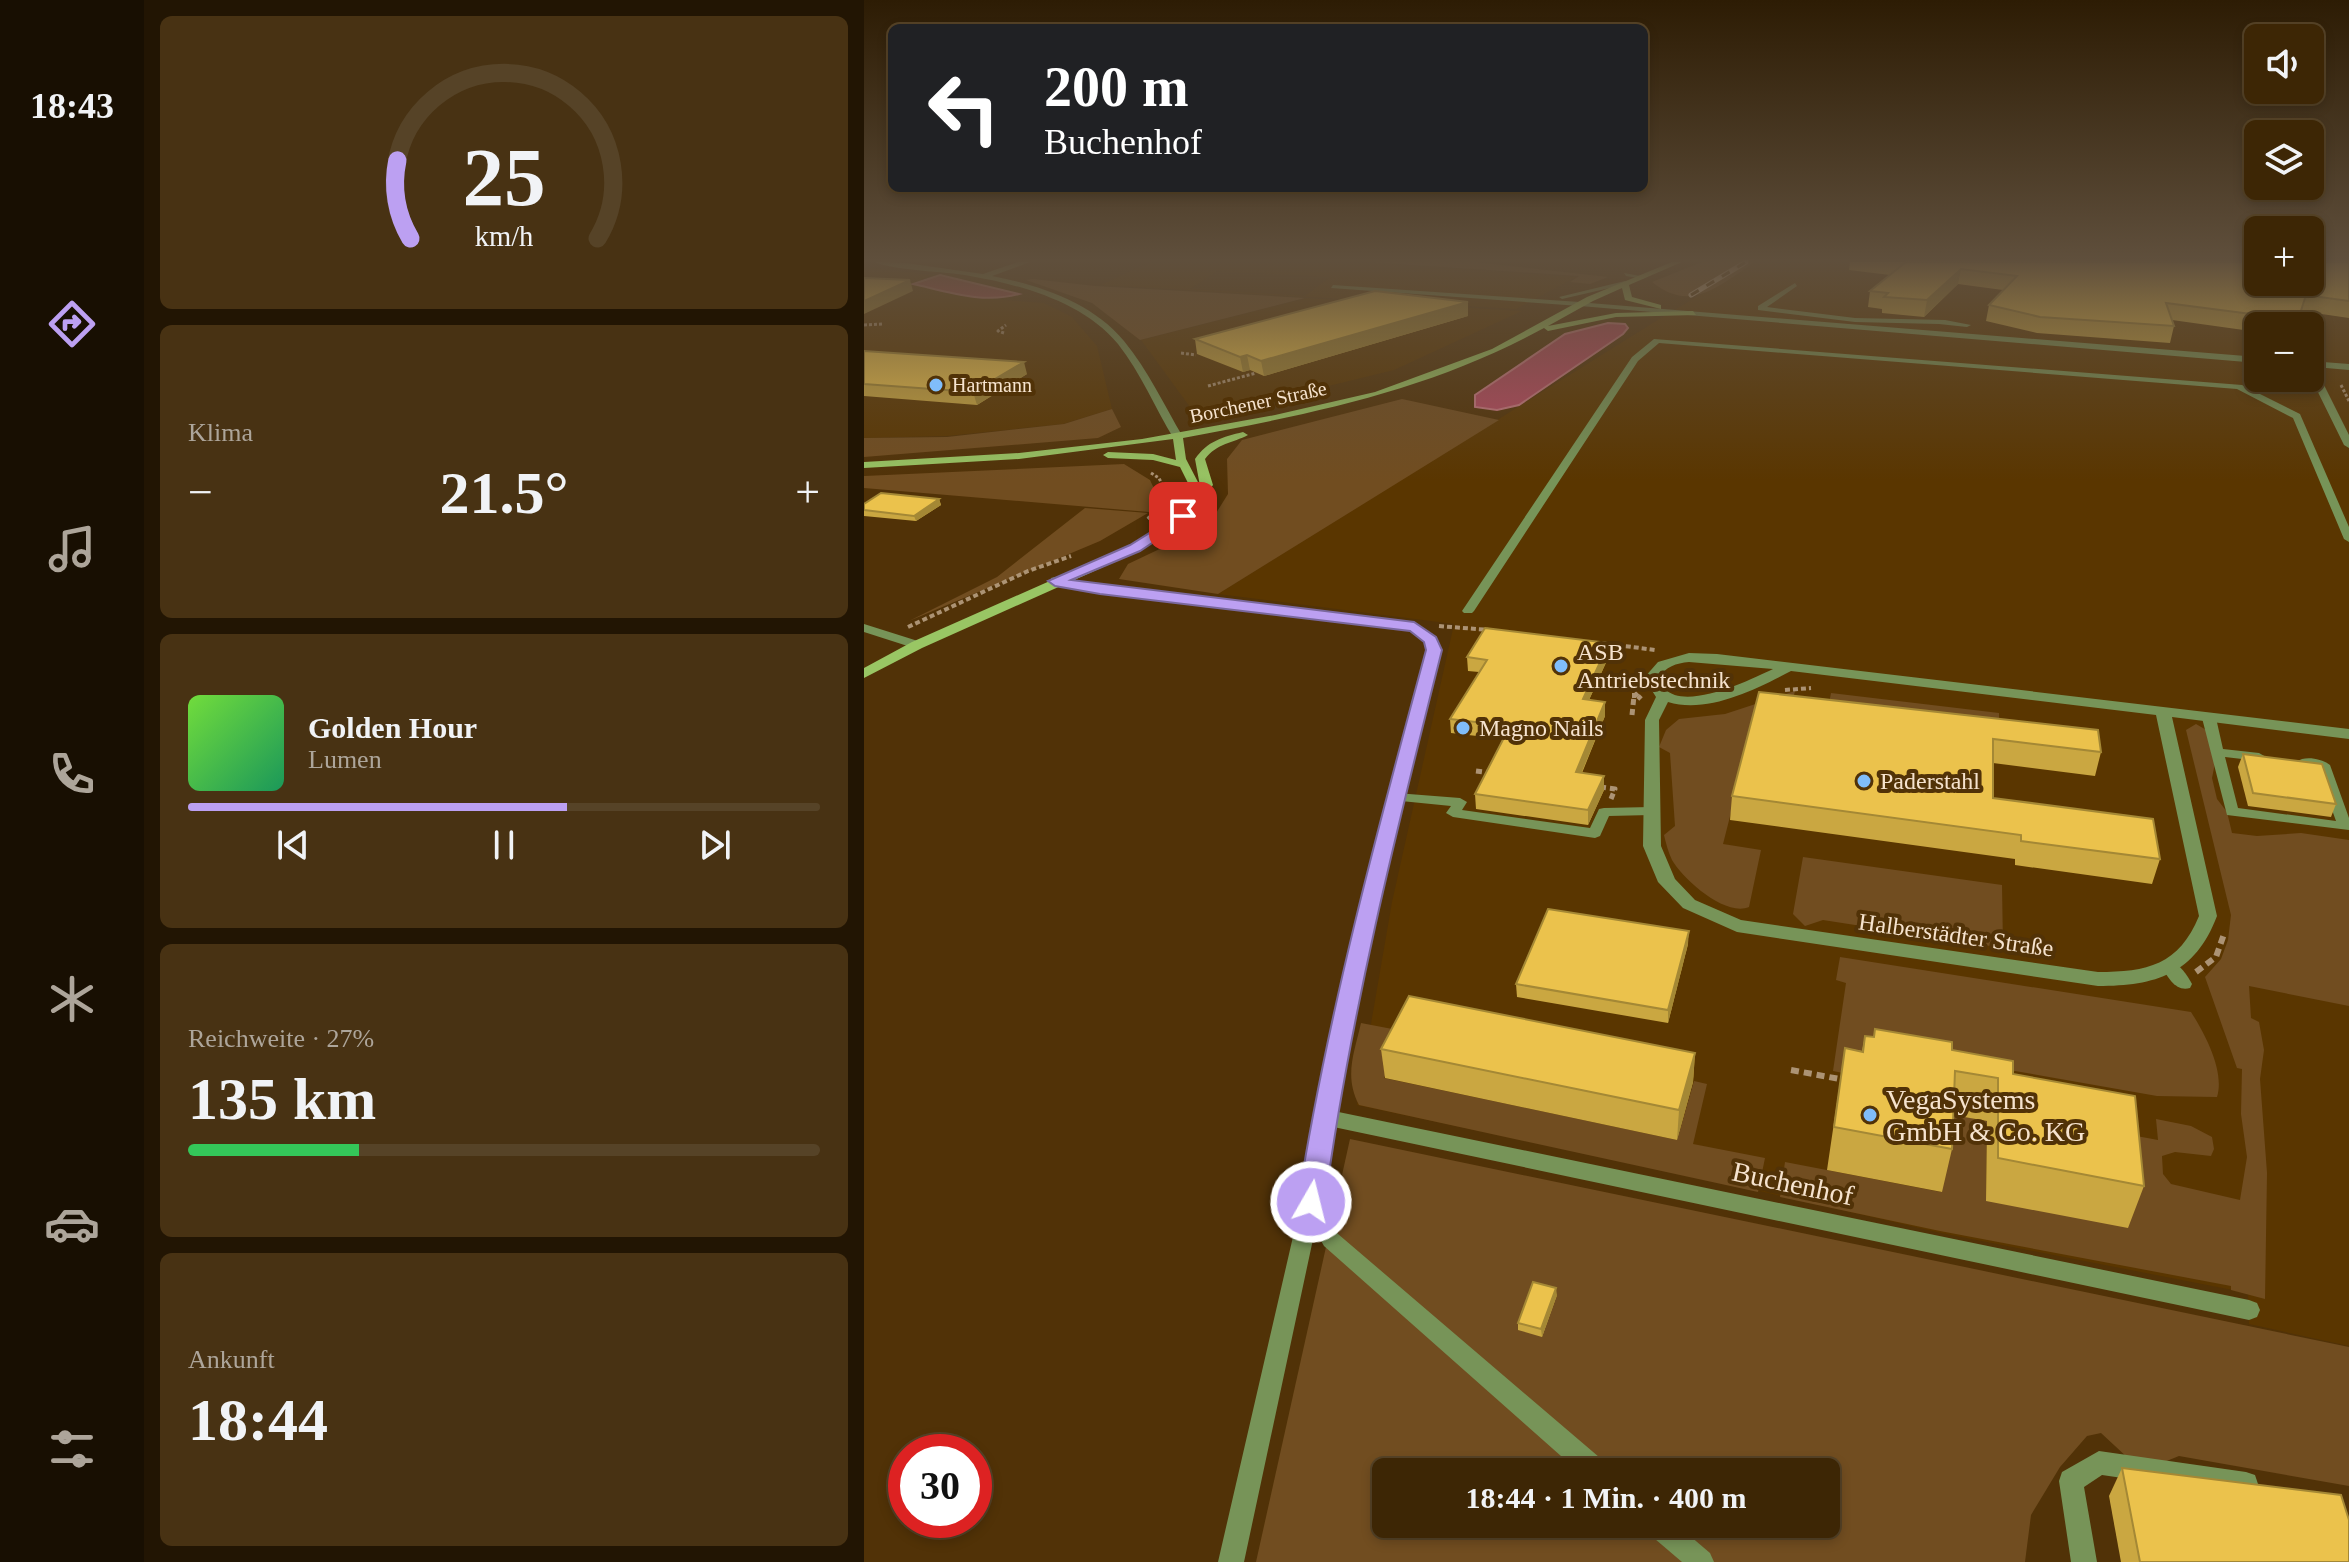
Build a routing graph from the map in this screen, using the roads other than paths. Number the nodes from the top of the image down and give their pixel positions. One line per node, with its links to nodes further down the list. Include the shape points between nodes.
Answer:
1 (1115, 335): 11 (street)
2 (1524, 335): 10 (main road, Borchener Straße, via 1495,351)
3 (1956, 335): 5 (street)
4 (1940, 350): 6 (lane)
5 (2244, 359)
6 (1938, 362): 17 (lane, via 2239,387 2297,416); 19 (lane, via 1657,341 1635,359)
7 (2324, 366): 8 (street)
8 (2349, 367)
9 (2323, 392): 12 (street)
10 (1378, 394): 11 (main road, Borchener Straße); 16 (main road, via 1345,411 1214,443 1200,459 1207,485)
11 (1178, 437): 13 (main road, Borchener Straße); 15 (main road)
12 (2349, 445)
13 (1019, 456): 14 (main road, Borchener Straße); 15 (main road, via 1144,456)
14 (864, 465)
15 (1185, 465): 16 (main road)
16 (1199, 495): 18 (main road, via 1179,522 1135,548)
17 (2349, 539)
18 (1055, 581): 21 (main road); 29 (street, via 1414,627 1431,640 1434,650)
19 (1468, 611)
20 (864, 628): 21 (lane)
21 (917, 645): 23 (main road)
22 (1786, 668): 24 (street, via 1716,699); 24 (street, Halberstädter Straße, via 1681,658 1660,665 1651,678); 25 (street, Halberstädter Straße)
23 (864, 674)
24 (1661, 701): 30 (street, Halberstädter Straße, via 1652,720)
25 (2163, 712): 26 (street, Halberstädter Straße); 30 (street, Halberstädter Straße, via 2208,916 2178,977 2098,979 1737,926 1689,904 1667,882 1652,846)
26 (2209, 718): 27 (street, Halberstädter Straße); 28 (lane)
27 (2349, 734)
28 (2217, 752): 28 (lane, via 2232,812 2345,827 2323,765)
29 (1396, 797): 30 (lane, via 1460,802 1453,813 1595,833 1604,812); 31 (street)
30 (1651, 811)
31 (1324, 1117): 32 (street); 33 (lane, Buchenhof)
32 (1311, 1202): 34 (lane, via 1331,1240); 37 (lane)
33 (2249, 1310)
34 (1581, 1458)
35 (2264, 1487): 39 (lane, via 2099,1463 2071,1481)
36 (1673, 1538): 38 (lane)
37 (1231, 1562)
38 (1701, 1562)
39 (2084, 1562)

